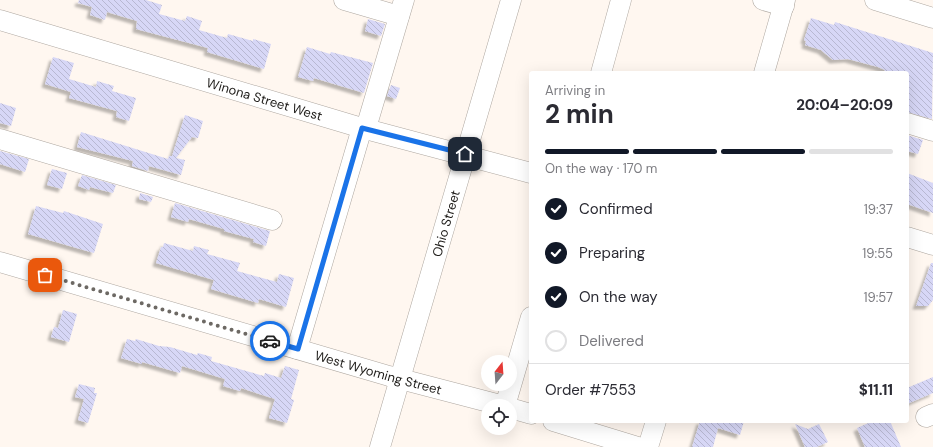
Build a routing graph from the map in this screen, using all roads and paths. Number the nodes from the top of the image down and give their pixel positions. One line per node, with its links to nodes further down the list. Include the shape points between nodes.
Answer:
1 (344, 0): 7 (street)
2 (510, 0): 16 (street, Ohio Street)
3 (621, 0): 10 (street)
4 (763, 0): 6 (street)
5 (876, 0): 8 (street)
6 (785, 3): 11 (street)
7 (402, 8): 13 (street)
8 (933, 18)
9 (0, 20): 13 (street, Winona Street West)
10 (602, 71)
11 (765, 71)
12 (909, 124): 14 (street)
13 (364, 128): 16 (street, Winona Street West); 23 (street)
14 (933, 131)
15 (0, 139): 18 (street)
16 (465, 154): 17 (street, Winona Street West); 24 (street, Ohio Street)
17 (529, 172)
18 (272, 220)
19 (909, 238): 20 (street)
20 (933, 245)
21 (0, 262): 23 (street, West Wyoming Street)
22 (529, 324): 25 (street)
23 (298, 349): 24 (street, West Wyoming Street)
24 (399, 379): 26 (street, West Wyoming Street); 31 (street, Ohio Street)
25 (506, 399)
26 (481, 400)
27 (517, 410): 28 (street)
28 (529, 413)
29 (560, 423): 32 (street)
30 (655, 423): 33 (street)
31 (380, 447)
32 (638, 447)
33 (648, 447)

